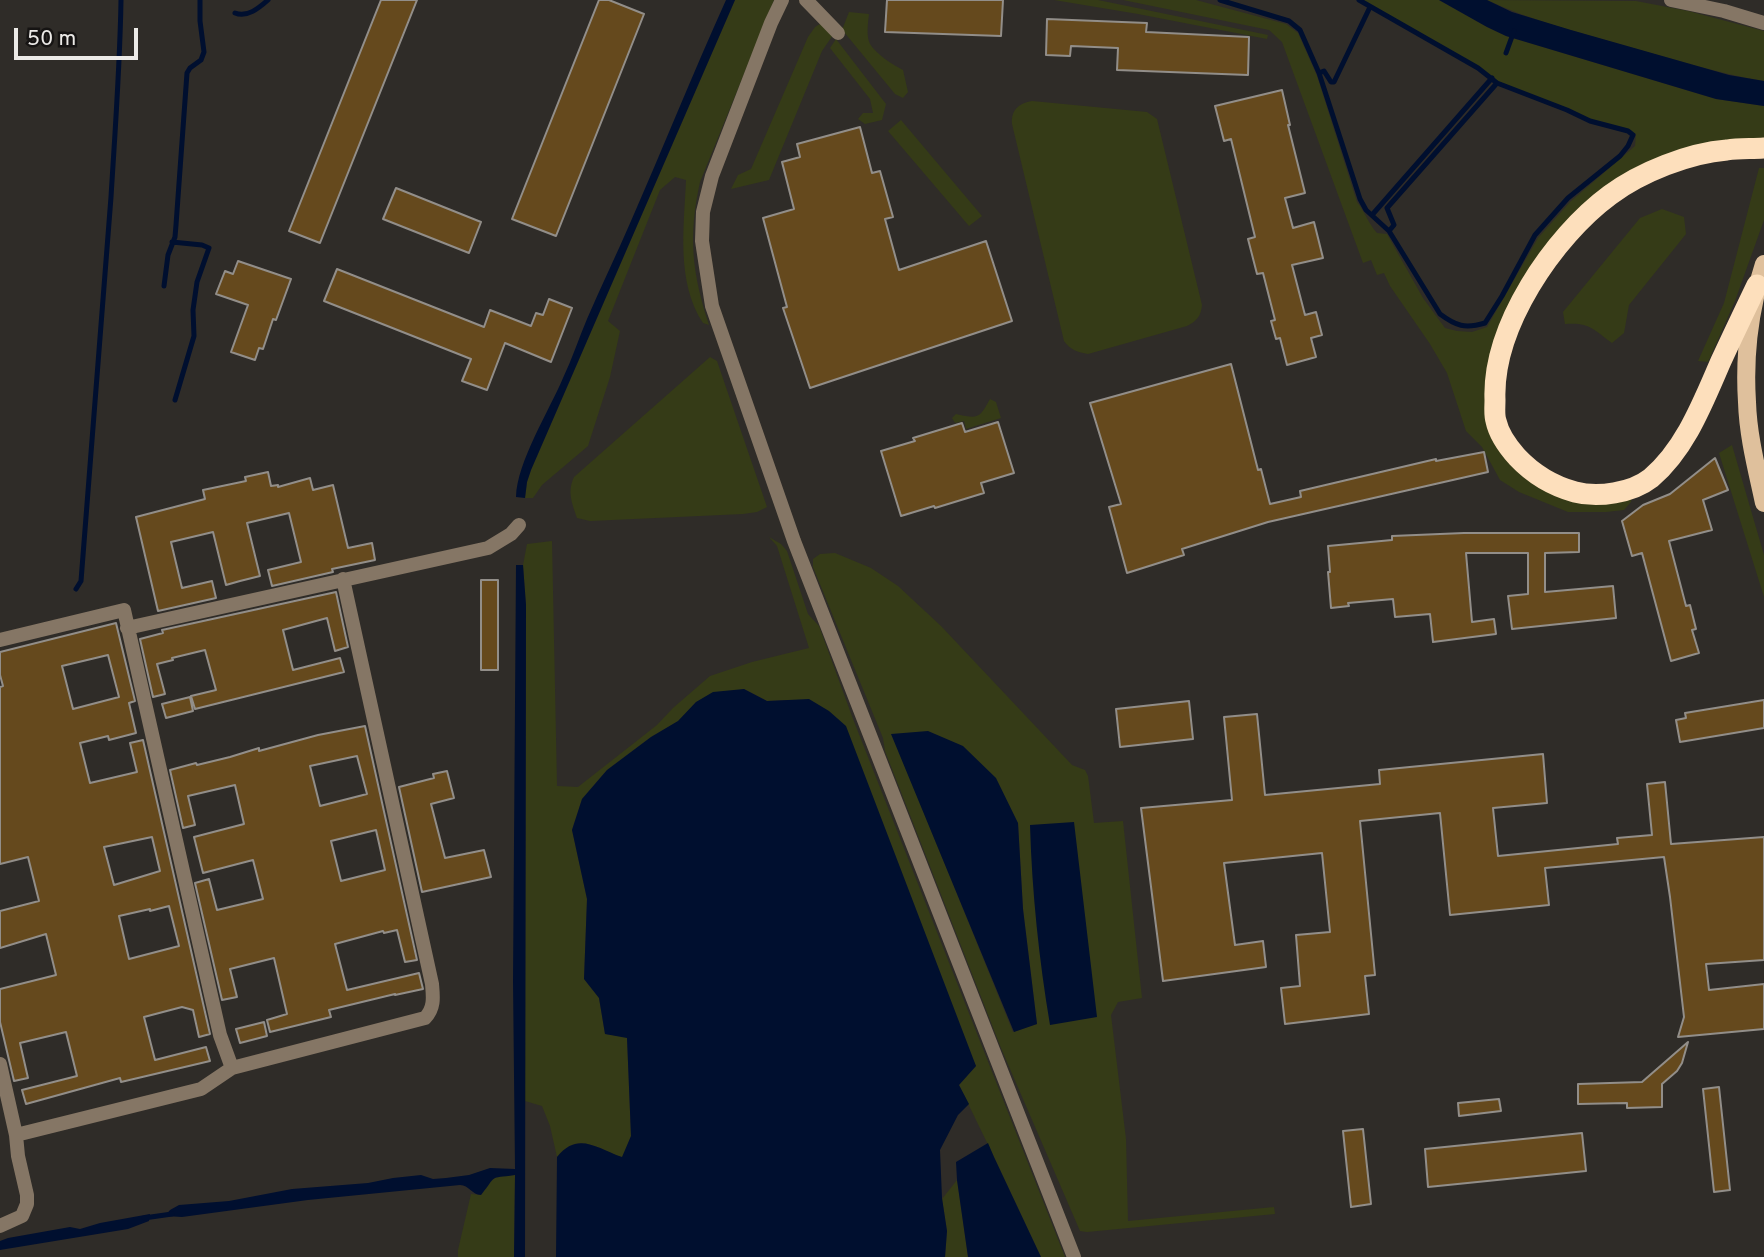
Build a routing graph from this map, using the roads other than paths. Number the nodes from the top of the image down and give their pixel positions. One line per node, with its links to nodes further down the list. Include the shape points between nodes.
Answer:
1 (782, 0): 18 (street, via 712,176 703,212 702,242 712,306 794,541)
2 (806, 0): 5 (street)
3 (1671, 0): 4 (street)
4 (1764, 23)
5 (838, 33)
6 (1764, 148): 8 (highway, via 1725,150 1650,171 1584,216 1553,251 1508,328 1499,360 1494,387 1496,422 1506,444 1544,479 1583,494 1627,490 1650,479 1689,429)
7 (1764, 264): 8 (main road)
8 (1758, 285): 9 (main road, via 1747,349 1746,404)
9 (1764, 503)
10 (519, 525): 11 (street, via 488,548)
11 (343, 579): 12 (street); 15 (street, via 432,984 431,1012 425,1018)
12 (127, 628): 13 (street, via 124,610); 15 (street, via 220,1035)
13 (0, 640)
14 (0, 1064): 16 (street)
15 (232, 1068): 16 (street, via 201,1089)
16 (16, 1135): 17 (street, via 27,1204 22,1216)
17 (0, 1226)
18 (1074, 1257)

